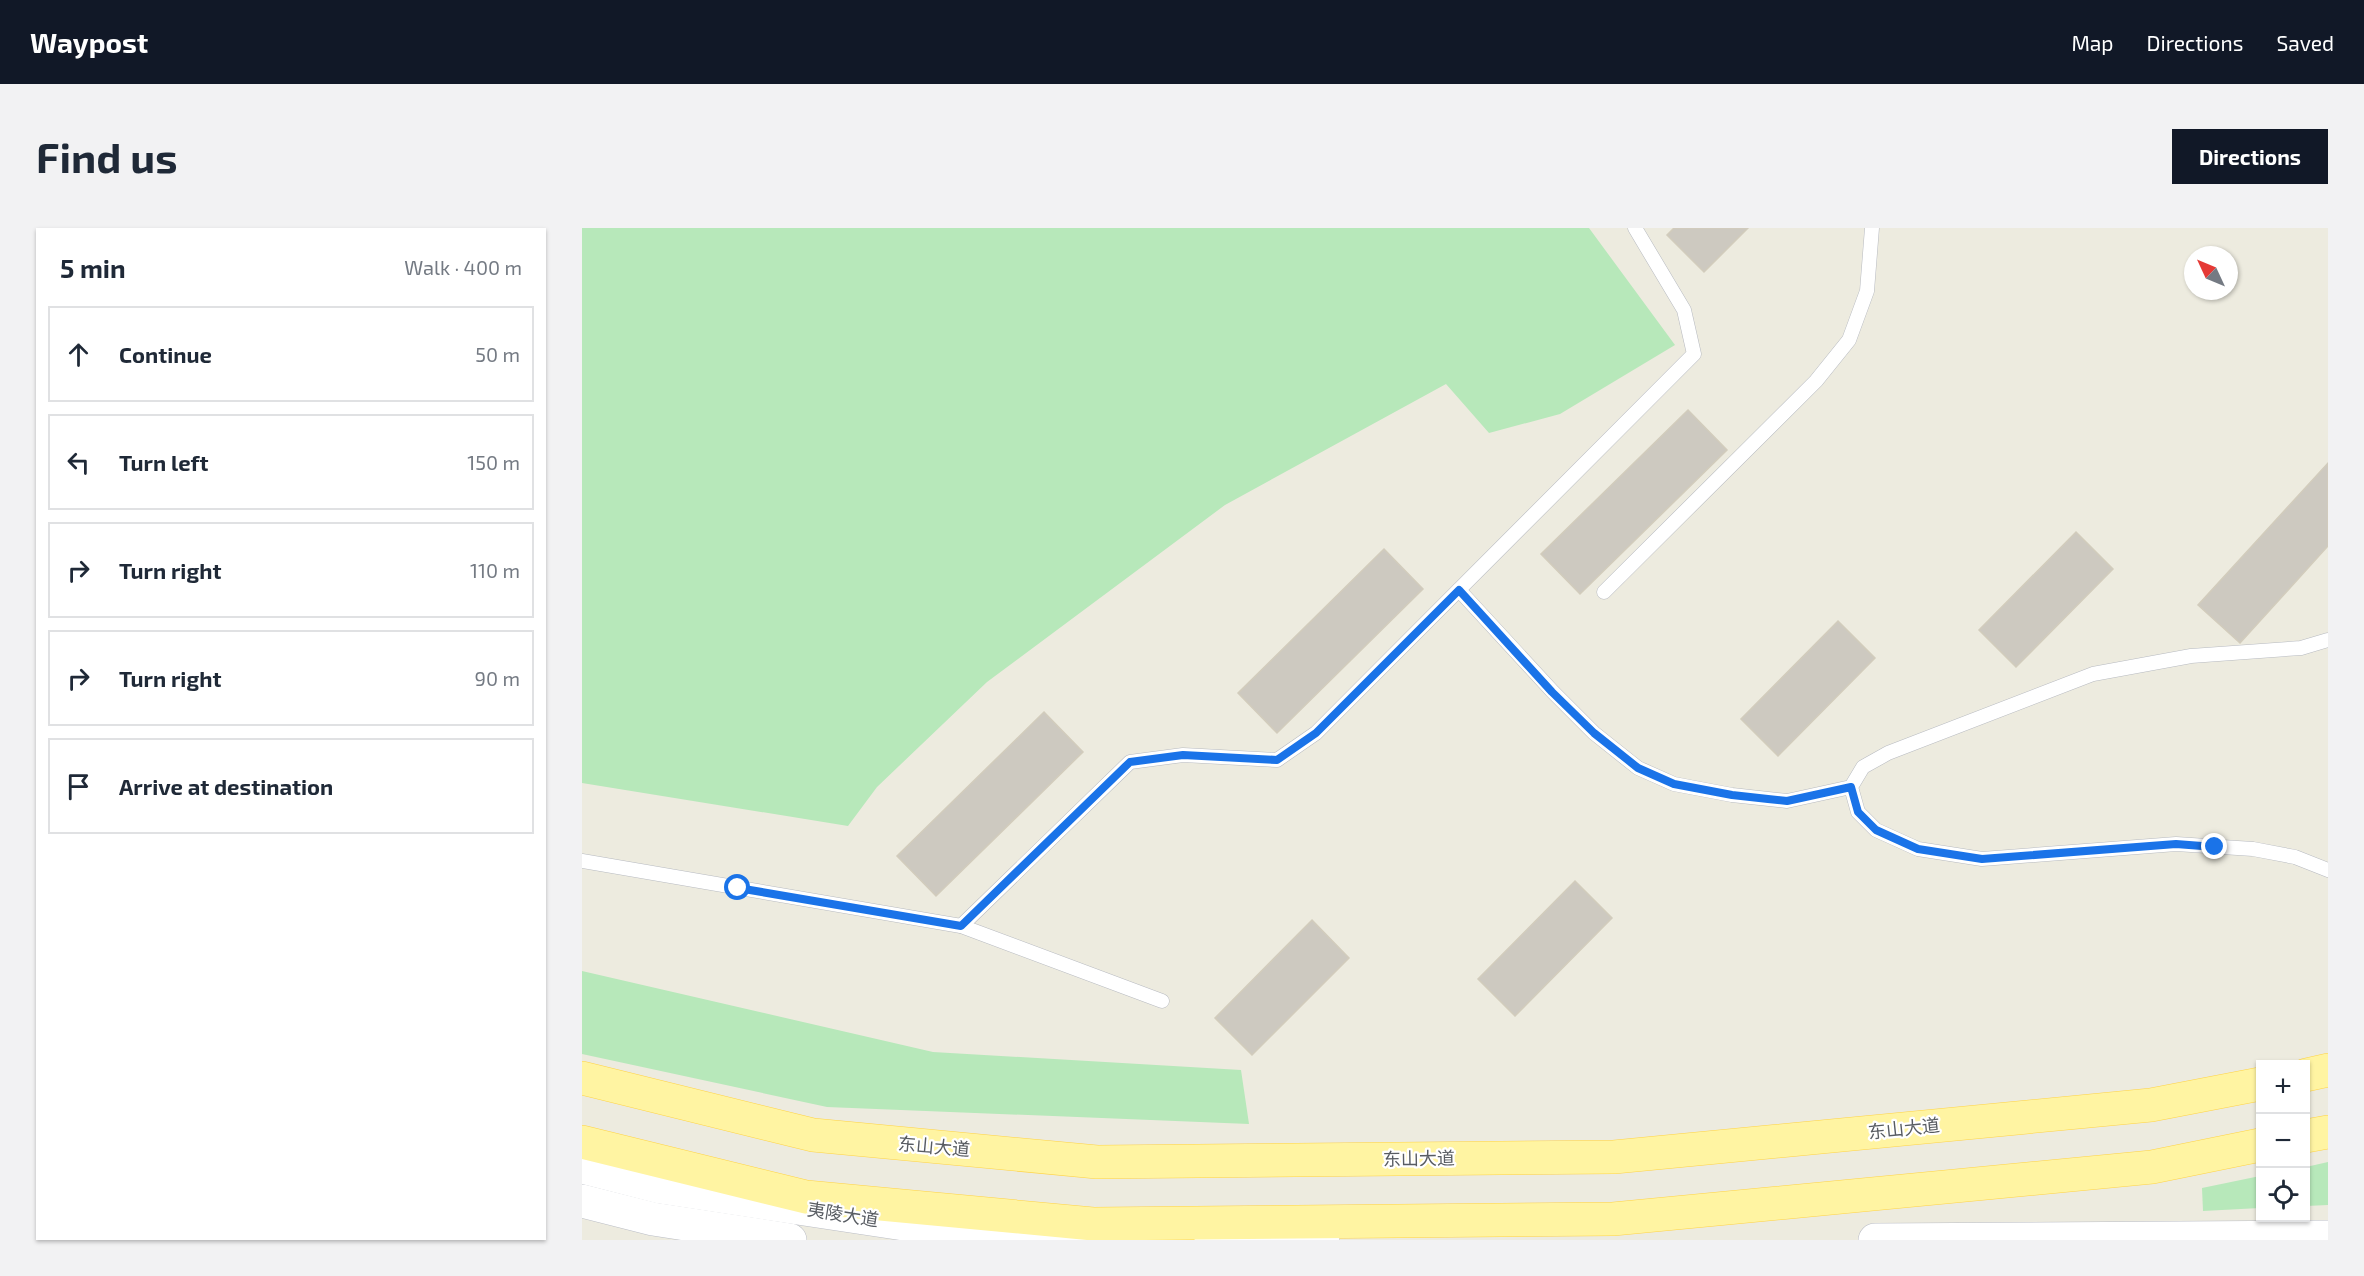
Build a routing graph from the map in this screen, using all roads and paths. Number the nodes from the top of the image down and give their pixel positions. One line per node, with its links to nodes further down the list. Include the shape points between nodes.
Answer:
1 (1635, 228): 3 (lane, via 1684,310 1694,354)
2 (1872, 228): 4 (lane, via 1867,291 1849,340 1816,381)
3 (1459, 590): 6 (lane, via 1552,692 1638,768 1674,784 1787,801); 9 (lane, via 1316,733 1277,760 1183,755 1130,762)
4 (1604, 592)
5 (2328, 640): 6 (lane, via 2301,648 2191,656 2093,674 1888,753 1863,767)
6 (1851, 787): 8 (lane, via 1858,812 1876,830 1918,849 1982,859 2176,844 2253,849 2295,857)
7 (582, 861): 9 (lane)
8 (2328, 870)
9 (961, 926): 10 (lane)
10 (1162, 1001)
11 (2328, 1070): 12 (main road)
12 (2310, 1074)
13 (582, 1078): 14 (main road, 东山大道, via 813,1136 1097,1162 1614,1157 2151,1105)
14 (2256, 1084)
15 (2328, 1132): 16 (main road)
16 (2310, 1135)
17 (582, 1142): 18 (main road, via 806,1197 1093,1224 1613,1219 2152,1167)
18 (2256, 1146)
19 (582, 1167): 23 (main road, 夷陵大道, via 660,1187 970,1234)
20 (582, 1201): 22 (main road, 夷陵大道, via 653,1219)
21 (2328, 1237): 24 (main road)
22 (790, 1240)
23 (1323, 1240)
24 (1875, 1240)

